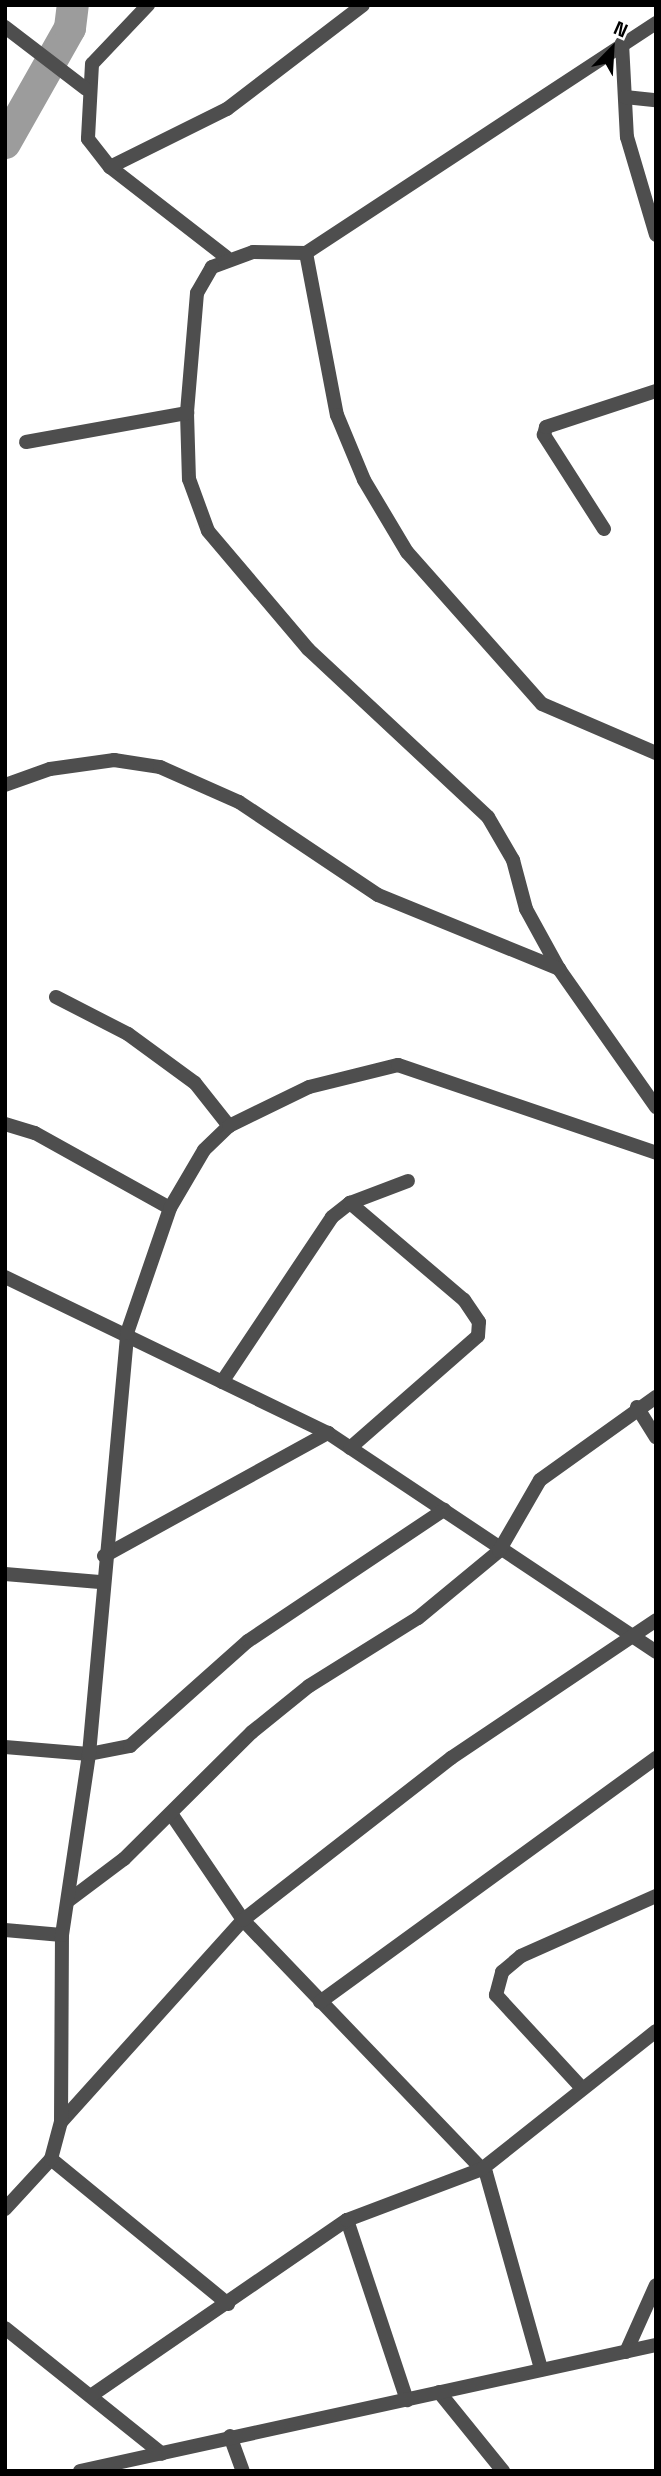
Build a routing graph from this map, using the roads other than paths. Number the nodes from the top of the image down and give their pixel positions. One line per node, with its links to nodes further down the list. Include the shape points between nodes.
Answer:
1 (148, 5): 6 (street, via 106,45)
2 (363, 5): 9 (street, via 227,108)
3 (656, 23): 5 (street)
4 (5, 27): 6 (street)
5 (622, 43): 7 (street); 11 (street)
6 (86, 89): 9 (street, via 88,139)
7 (625, 97): 8 (street); 10 (street, via 627,137)
8 (656, 100)
9 (110, 167): 12 (street)
10 (656, 234)
11 (306, 253): 12 (street); 17 (street, via 337,415 364,480 407,552 542,704)
12 (226, 257): 14 (street, via 197,293)
13 (656, 391): 16 (street, via 545,427 544,435)
14 (187, 413): 15 (street); 19 (street, via 189,479 208,531 308,649 488,817 513,860 526,909)
15 (26, 442)
16 (604, 529)
17 (656, 753)
18 (5, 785): 19 (street, via 50,769 114,760 160,767 239,802 378,895)
19 (559, 969): 21 (street)
20 (56, 997): 23 (street, via 128,1034 195,1083)
21 (656, 1107)
22 (5, 1125): 27 (street, via 35,1133)
23 (229, 1126): 24 (street, via 309,1087 398,1065); 27 (street, via 204,1150)
24 (656, 1153)
25 (408, 1181): 26 (street)
26 (350, 1203): 30 (street, via 332,1217); 35 (street, via 464,1300 479,1322 478,1336)
27 (170, 1208): 29 (street)
28 (5, 1277): 29 (street)
29 (127, 1333): 30 (street); 38 (street)
30 (222, 1382): 33 (street)
31 (656, 1397): 32 (street)
32 (637, 1407): 34 (street); 37 (street, via 540,1480)
33 (328, 1433): 35 (street); 38 (street)
34 (656, 1437)
35 (350, 1448): 36 (street)
36 (444, 1510): 37 (street); 45 (street, via 248,1641 130,1746)
37 (499, 1551): 42 (street); 47 (street, via 418,1618 309,1686 252,1732)
38 (104, 1556): 40 (street)
39 (5, 1574): 40 (street)
40 (100, 1582): 45 (street)
41 (656, 1620): 42 (street)
42 (632, 1634): 43 (street); 50 (street, via 451,1758)
43 (656, 1652)
44 (5, 1747): 45 (street)
45 (89, 1755): 49 (street)
46 (656, 1758): 53 (street)
47 (172, 1815): 49 (street); 50 (street)
48 (656, 1896): 55 (street, via 521,1956 502,1972 496,1996)
49 (68, 1901): 52 (street)
50 (243, 1920): 53 (street); 56 (street)
51 (5, 1930): 52 (street)
52 (62, 1935): 56 (street)
53 (320, 2001): 58 (street)
54 (656, 2031): 55 (street)
55 (580, 2086): 58 (street)
56 (61, 2122): 57 (street)
57 (51, 2159): 59 (street); 62 (street)
58 (482, 2169): 60 (street); 66 (street)
59 (5, 2208)
60 (347, 2220): 62 (street); 69 (street)
61 (656, 2285): 65 (street)
62 (228, 2304): 68 (street)
63 (5, 2328): 68 (street)
64 (656, 2345): 65 (street)
65 (626, 2352): 66 (street)
66 (541, 2369): 67 (street)
67 (439, 2392): 69 (street); 74 (street)
68 (92, 2395): 71 (street)
69 (407, 2400): 70 (street)
70 (230, 2436): 71 (street); 73 (street)
71 (162, 2454): 72 (street)
72 (80, 2471)
73 (243, 2471)
74 (503, 2471)

